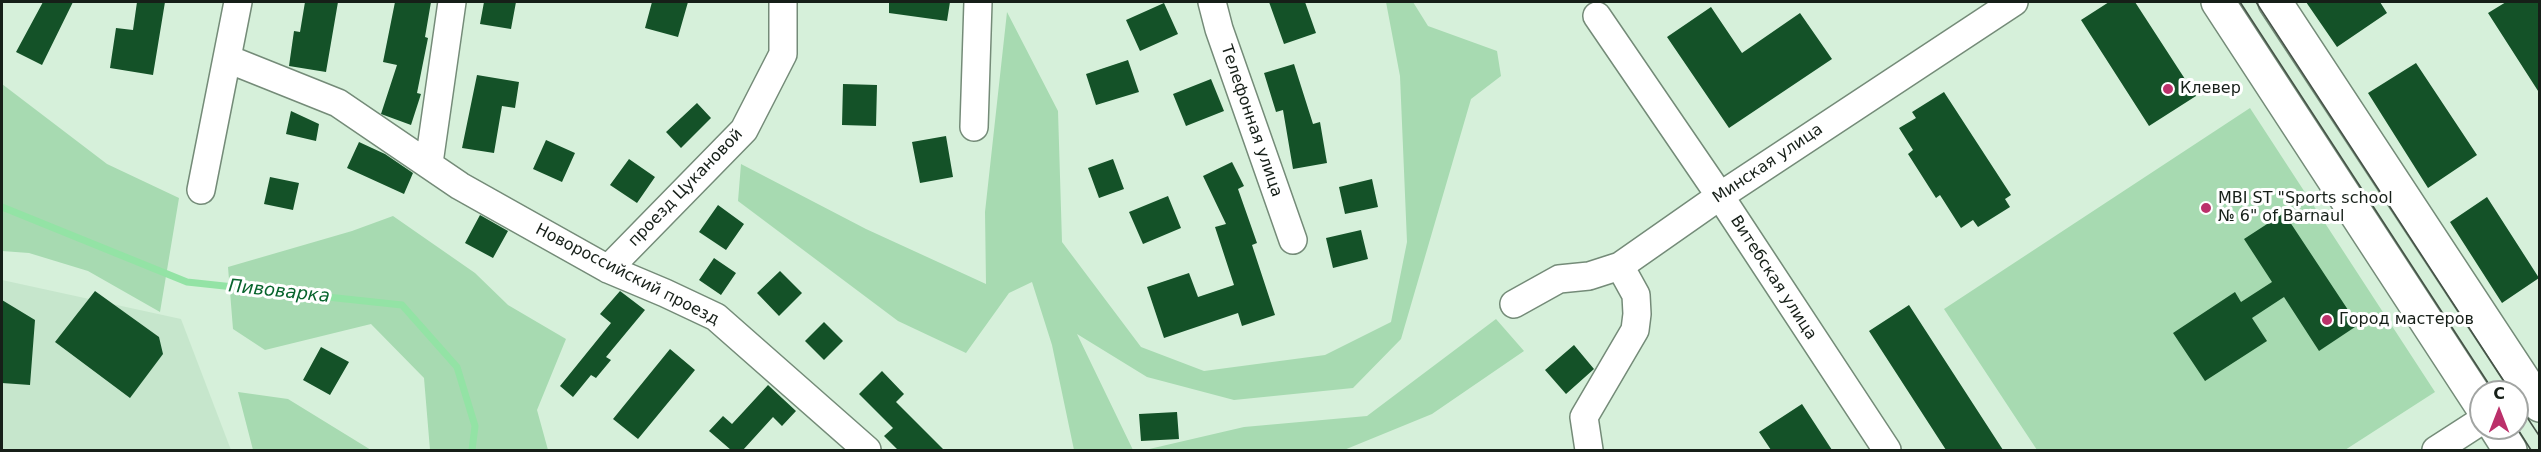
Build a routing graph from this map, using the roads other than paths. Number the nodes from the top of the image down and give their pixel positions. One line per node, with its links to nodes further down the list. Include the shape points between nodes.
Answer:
1 (238, 2): 10 (street)
2 (452, 2): 12 (street)
3 (783, 2): 17 (street, проезд Цукановой, via 783,54 744,130)
4 (978, 2): 11 (street)
5 (1212, 2): 15 (street, Телефонная улица)
6 (2014, 2): 14 (street, Минская улица)
7 (2218, 2): 20 (main road)
8 (2275, 2): 19 (main road)
9 (1597, 16): 14 (street, Витебская улица)
10 (228, 59): 12 (street, Новороссийский проезд, via 338,103); 13 (street)
11 (974, 127)
12 (429, 163): 17 (street, Новороссийский проезд, via 460,186)
13 (201, 190)
14 (1720, 196): 16 (street, Минская улица); 24 (street, Витебская улица)
15 (1293, 240)
16 (1620, 266): 18 (street, Минская улица, via 1589,276 1558,279); 23 (street, via 1636,296 1635,330 1584,417)
17 (608, 269): 22 (street, Новороссийский проезд, via 716,318)
18 (1514, 304)
19 (2517, 380)
20 (2469, 387)
21 (2469, 429): 25 (street)
22 (867, 450)
23 (1589, 450)
24 (1887, 450)
25 (2436, 450)

